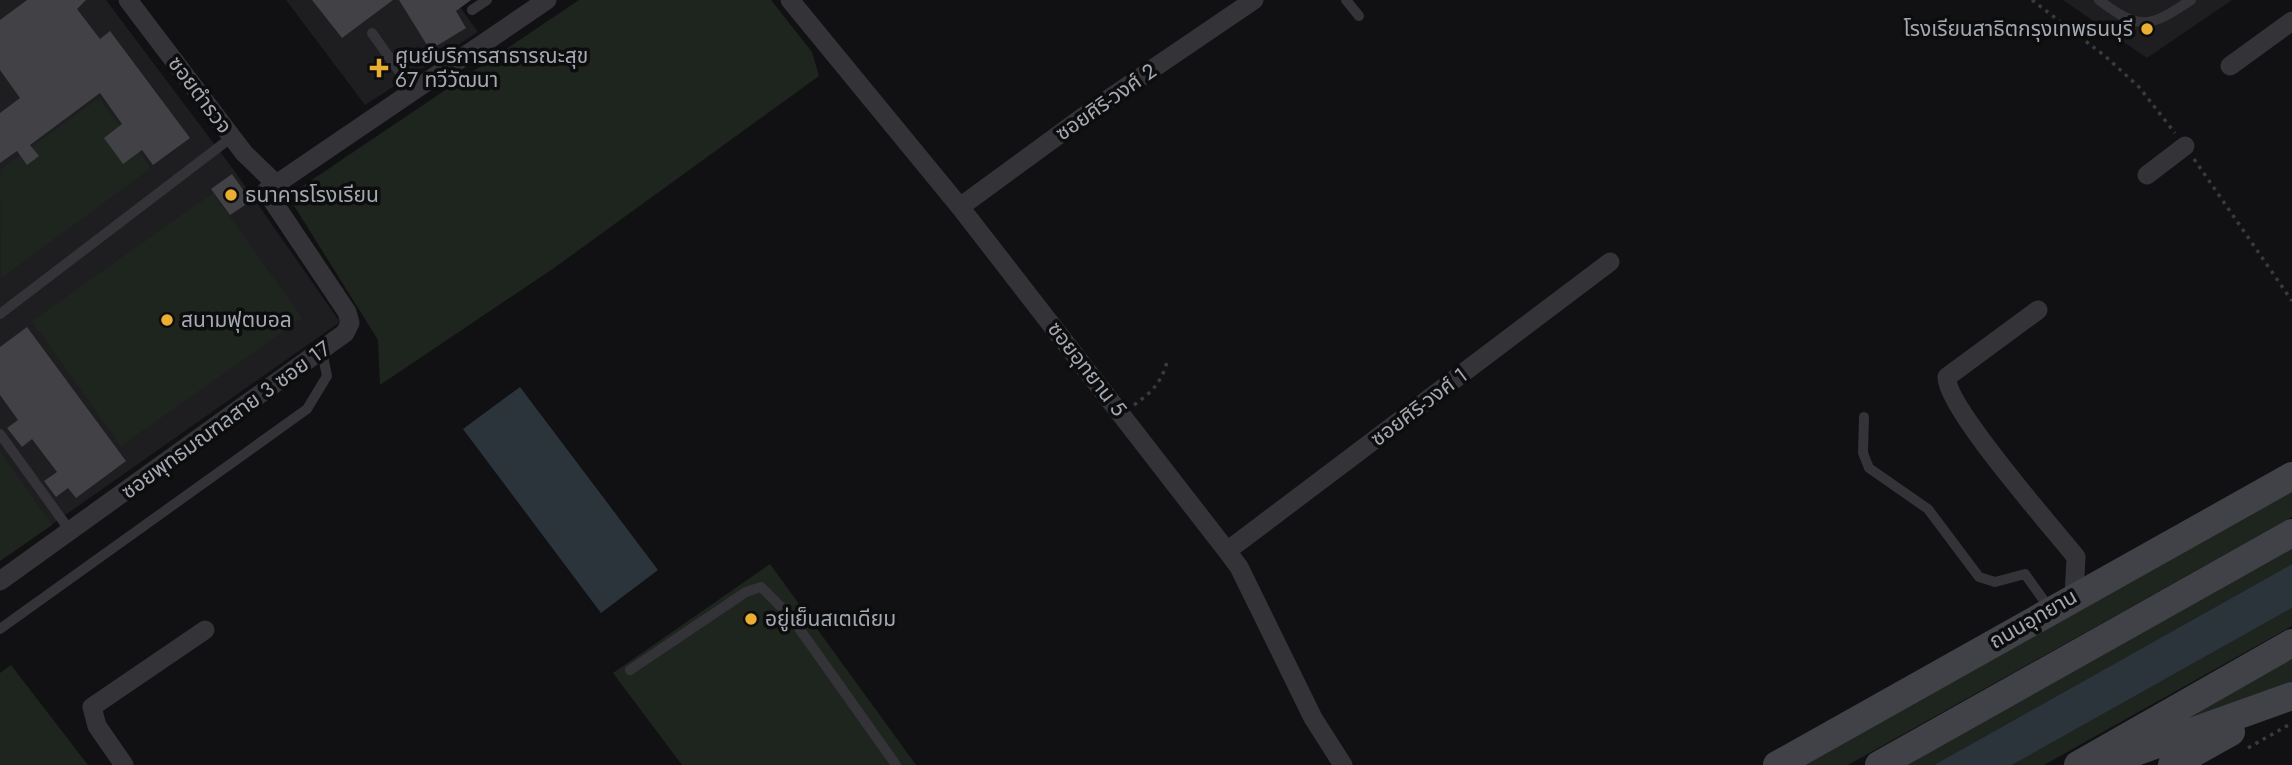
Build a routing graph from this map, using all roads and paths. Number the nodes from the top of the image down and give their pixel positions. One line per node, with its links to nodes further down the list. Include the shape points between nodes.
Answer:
1 (128, 0): 15 (street, ซอยตำรวจ)
2 (487, 0): 9 (lane)
3 (547, 0): 14 (street)
4 (790, 0): 19 (street, ซอยอุทยาน 5)
5 (1254, 0): 19 (street, ซอยศิริ-วงศ์ 2)
6 (1346, 0): 10 (lane)
7 (2099, 0): 8 (lane, via 2125,20 2141,23 2164,18)
8 (2191, 0)
9 (472, 10)
10 (1359, 16)
11 (2292, 21): 13 (street)
12 (372, 33): 14 (lane)
13 (2230, 66)
14 (413, 91): 18 (street)
15 (232, 138): 18 (street, ซอยตำรวจ); 22 (lane)
16 (2185, 146): 17 (street)
17 (2147, 175)
18 (276, 184): 23 (street, ซอยพุทธมณฑลสาย 3 ซอย 17, via 266,191 347,312 350,323 345,332)
19 (960, 207): 25 (street, ซอยอุทยาน 5)
20 (1610, 262): 31 (street, ซอยศิริ-วงศ์ 1)
21 (2038, 310): 33 (street, via 1947,377 1947,386 1964,417 2076,557)
22 (0, 314)
23 (322, 351): 29 (street, ซอยพุทธมณฑลสาย 3 ซอย 17); 34 (lane, via 327,376 307,409)
24 (1167, 362): 25 (path, via 1153,391)
25 (1121, 414): 31 (street, ซอยอุทยาน 5)
26 (1864, 417): 33 (lane, via 1863,453 1869,468 1928,509 1979,577 1995,582 2025,574)
27 (0, 434): 29 (lane)
28 (2292, 476): 33 (main road, ถนนอุทยาน)
29 (71, 532): 32 (street, ซอยพุทธมณฑลสาย 3 ซอย 17)
30 (2292, 533): 45 (main road)
31 (1227, 551): 43 (street, ซอยอุทยาน 5, via 1313,718)
32 (0, 581)
33 (2062, 602): 44 (main road, ถนนอุทยาน)
34 (0, 629)
35 (205, 629): 41 (street, via 92,707 97,726)
36 (2292, 643): 46 (main road)
37 (629, 670): 42 (lane, via 746,592 761,587 791,617)
38 (2292, 697): 47 (main road); 48 (main road)
39 (2292, 723): 40 (path)
40 (2239, 753)
41 (124, 765)
42 (897, 765)
43 (1343, 765)
44 (1777, 765)
45 (1879, 765)
46 (2078, 765)
47 (2098, 765)
48 (2172, 765)

